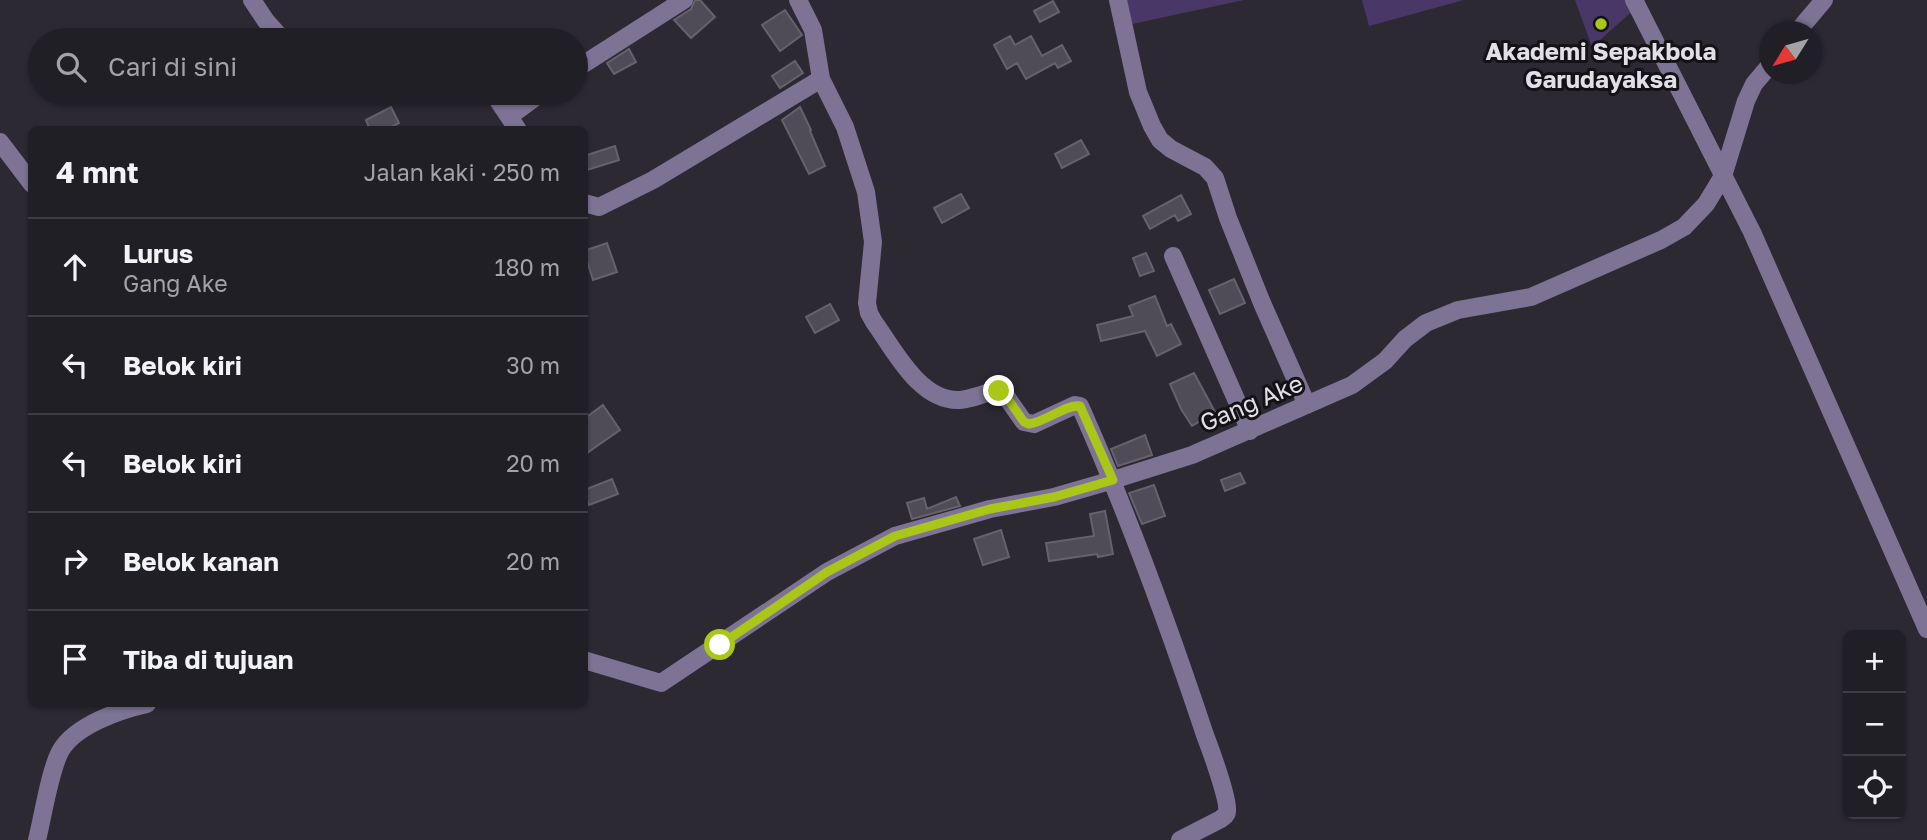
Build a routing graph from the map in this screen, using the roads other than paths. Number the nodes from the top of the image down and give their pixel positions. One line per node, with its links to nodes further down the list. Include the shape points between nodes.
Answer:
1 (252, 0): 8 (street)
2 (684, 0): 9 (street)
3 (798, 0): 11 (street, via 816,39)
4 (1118, 0): 20 (street, via 1138,92 1152,127 1165,145 1205,167 1215,178 1247,267)
5 (1634, 0): 16 (street)
6 (1824, 0): 7 (street)
7 (1806, 21)
8 (272, 28)
9 (588, 61)
10 (1759, 78): 16 (street, Gang Ake, via 1746,101)
11 (821, 79): 18 (street, via 653,180 599,207); 22 (street, via 845,127 866,192 873,242 869,313 916,380 941,398 958,400 1003,392 1029,424 1080,406)
12 (501, 105): 14 (street)
13 (530, 105): 14 (street)
14 (514, 123)
15 (0, 142): 17 (street)
16 (1723, 176): 20 (street, Gang Ake, via 1706,204 1684,227 1661,240 1531,297 1458,310 1426,323 1352,386); 23 (street)
17 (28, 179)
18 (588, 204)
19 (1173, 256): 21 (street)
20 (1307, 405): 21 (street, Gang Ake)
21 (1250, 431): 22 (street, Gang Ake)
22 (1113, 480): 24 (street, Gang Ake, via 895,536 827,572 662,684); 27 (street, via 1178,654 1228,810 1221,819)
23 (1927, 629)
24 (588, 661)
25 (134, 707): 26 (street, via 81,731 61,750)
26 (37, 840)
27 (1180, 840)

